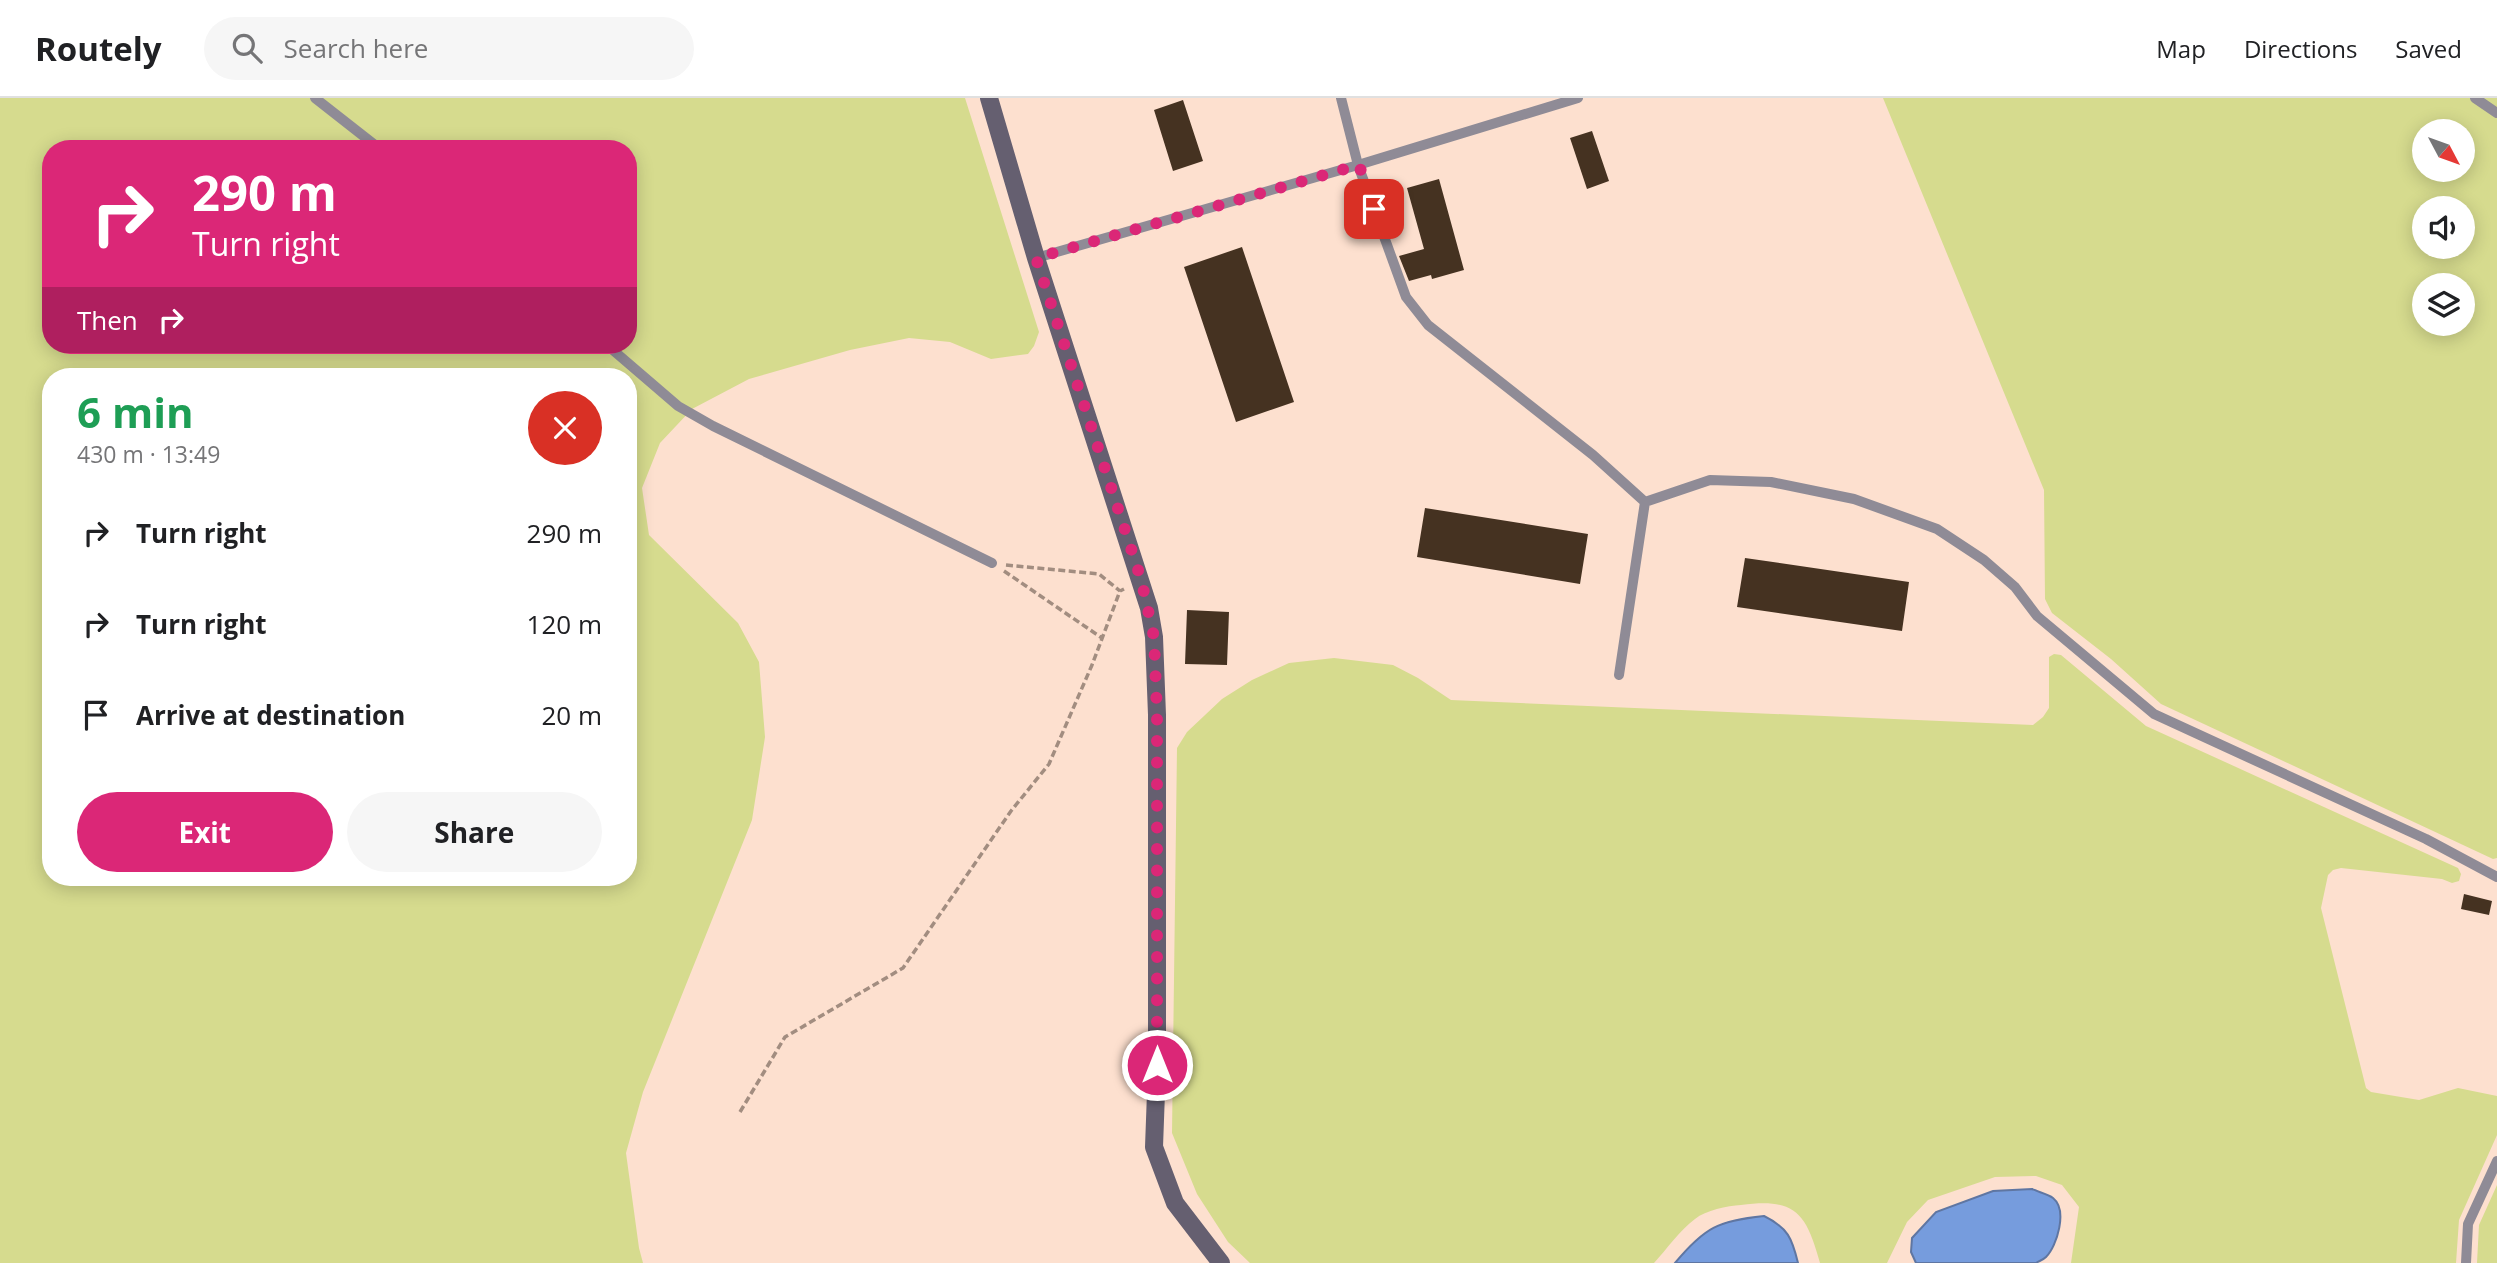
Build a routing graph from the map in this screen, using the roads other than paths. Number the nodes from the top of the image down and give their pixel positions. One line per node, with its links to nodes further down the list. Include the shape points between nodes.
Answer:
1 (315, 98): 7 (lane)
2 (989, 98): 9 (main road)
3 (1341, 98): 8 (lane)
4 (1578, 98): 8 (lane)
5 (2475, 98): 6 (lane)
6 (2497, 113)
7 (369, 140)
8 (1359, 165): 9 (lane); 13 (lane, via 1406,297 1428,325 1593,455)
9 (1036, 258): 18 (main road, via 1141,579 1154,637 1154,1147 1175,1203)
10 (617, 354): 11 (lane)
11 (634, 368)
12 (637, 371): 14 (lane, via 678,406 713,426)
13 (1645, 502): 15 (lane); 16 (lane, via 1710,480 1771,482 1854,499 1937,529 1984,560 2015,587 2037,616 2154,714 2426,839)
14 (992, 563)
15 (1619, 675)
16 (2497, 877)
17 (2497, 1161): 19 (lane, via 2468,1224)
18 (1221, 1263)
19 (2466, 1263)

